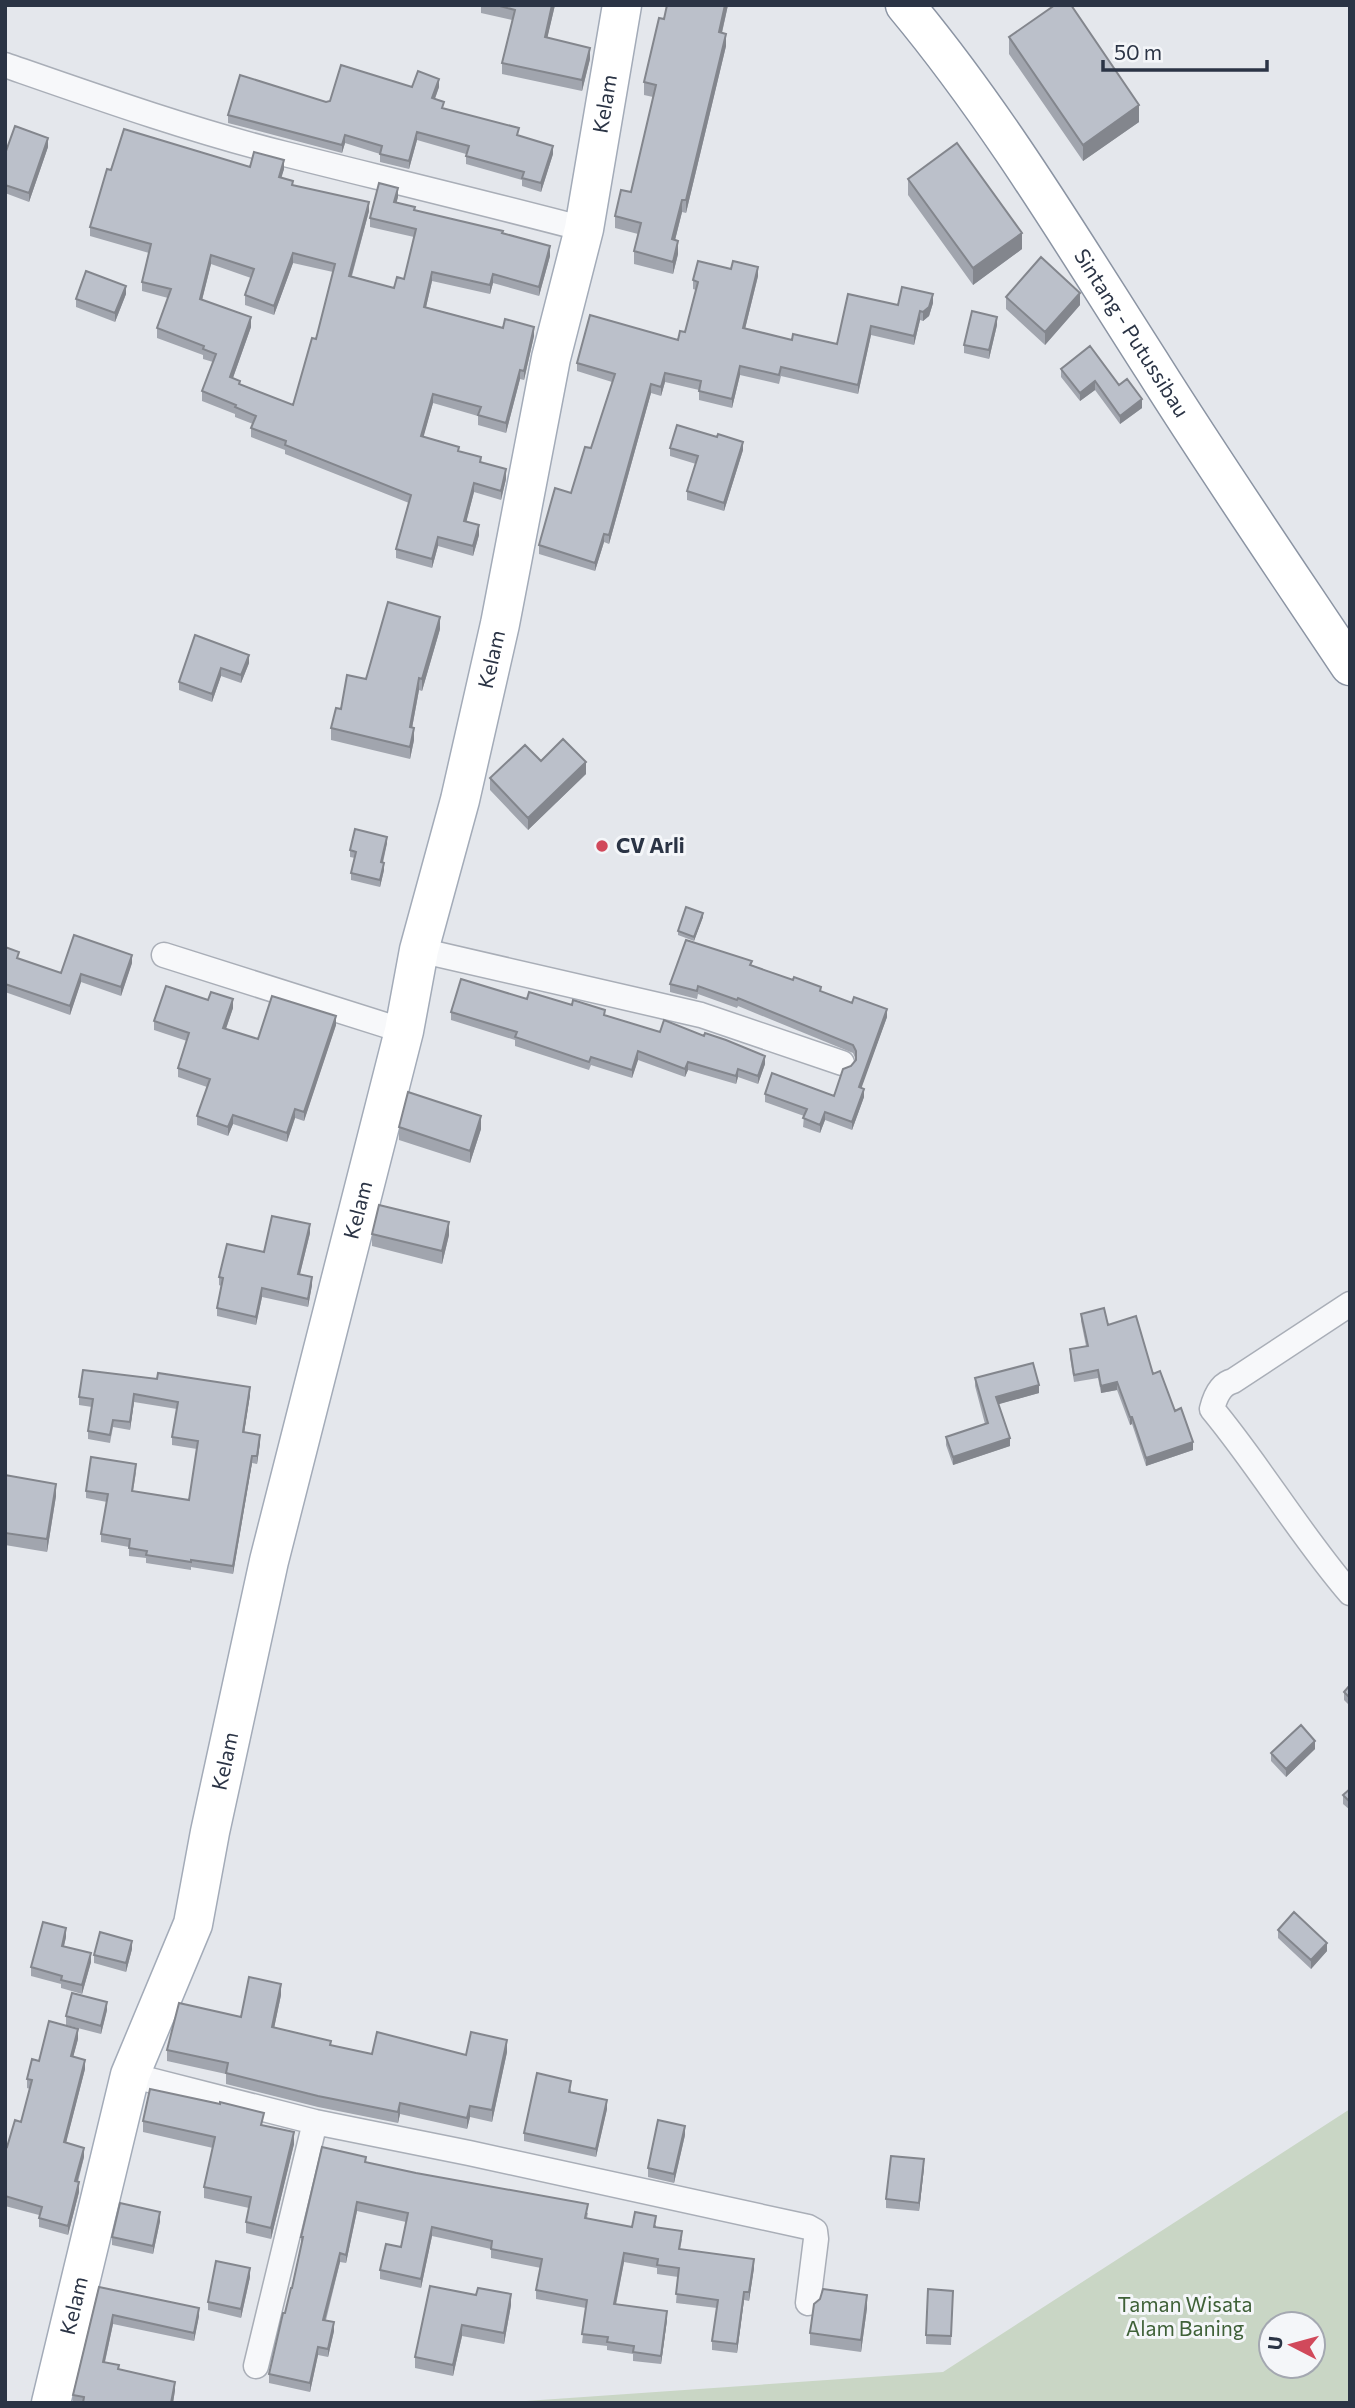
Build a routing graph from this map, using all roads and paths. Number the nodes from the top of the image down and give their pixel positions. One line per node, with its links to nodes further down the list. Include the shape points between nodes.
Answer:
1 (622, 5): 4 (main road, Kelam)
2 (905, 5): 5 (main road, Sintang - Putussibau, via 942,49 1080,253)
3 (5, 65): 4 (street, via 284,154)
4 (584, 229): 6 (main road, Kelam, via 551,358 500,624 460,800)
5 (1350, 666)
6 (419, 950): 8 (main road, Kelam); 9 (street, via 702,1015)
7 (164, 955): 8 (street)
8 (404, 1031): 12 (main road, Kelam, via 269,1561 193,1924)
9 (842, 1063)
10 (1350, 1304): 11 (street, via 1226,1383 1214,1396 1212,1409 1317,1555)
11 (1350, 1593)
12 (130, 2075): 13 (street); 16 (main road, Kelam)
13 (316, 2122): 14 (street, via 808,2227 815,2231 816,2239); 15 (street)
14 (808, 2303)
15 (256, 2366)
16 (51, 2403)

